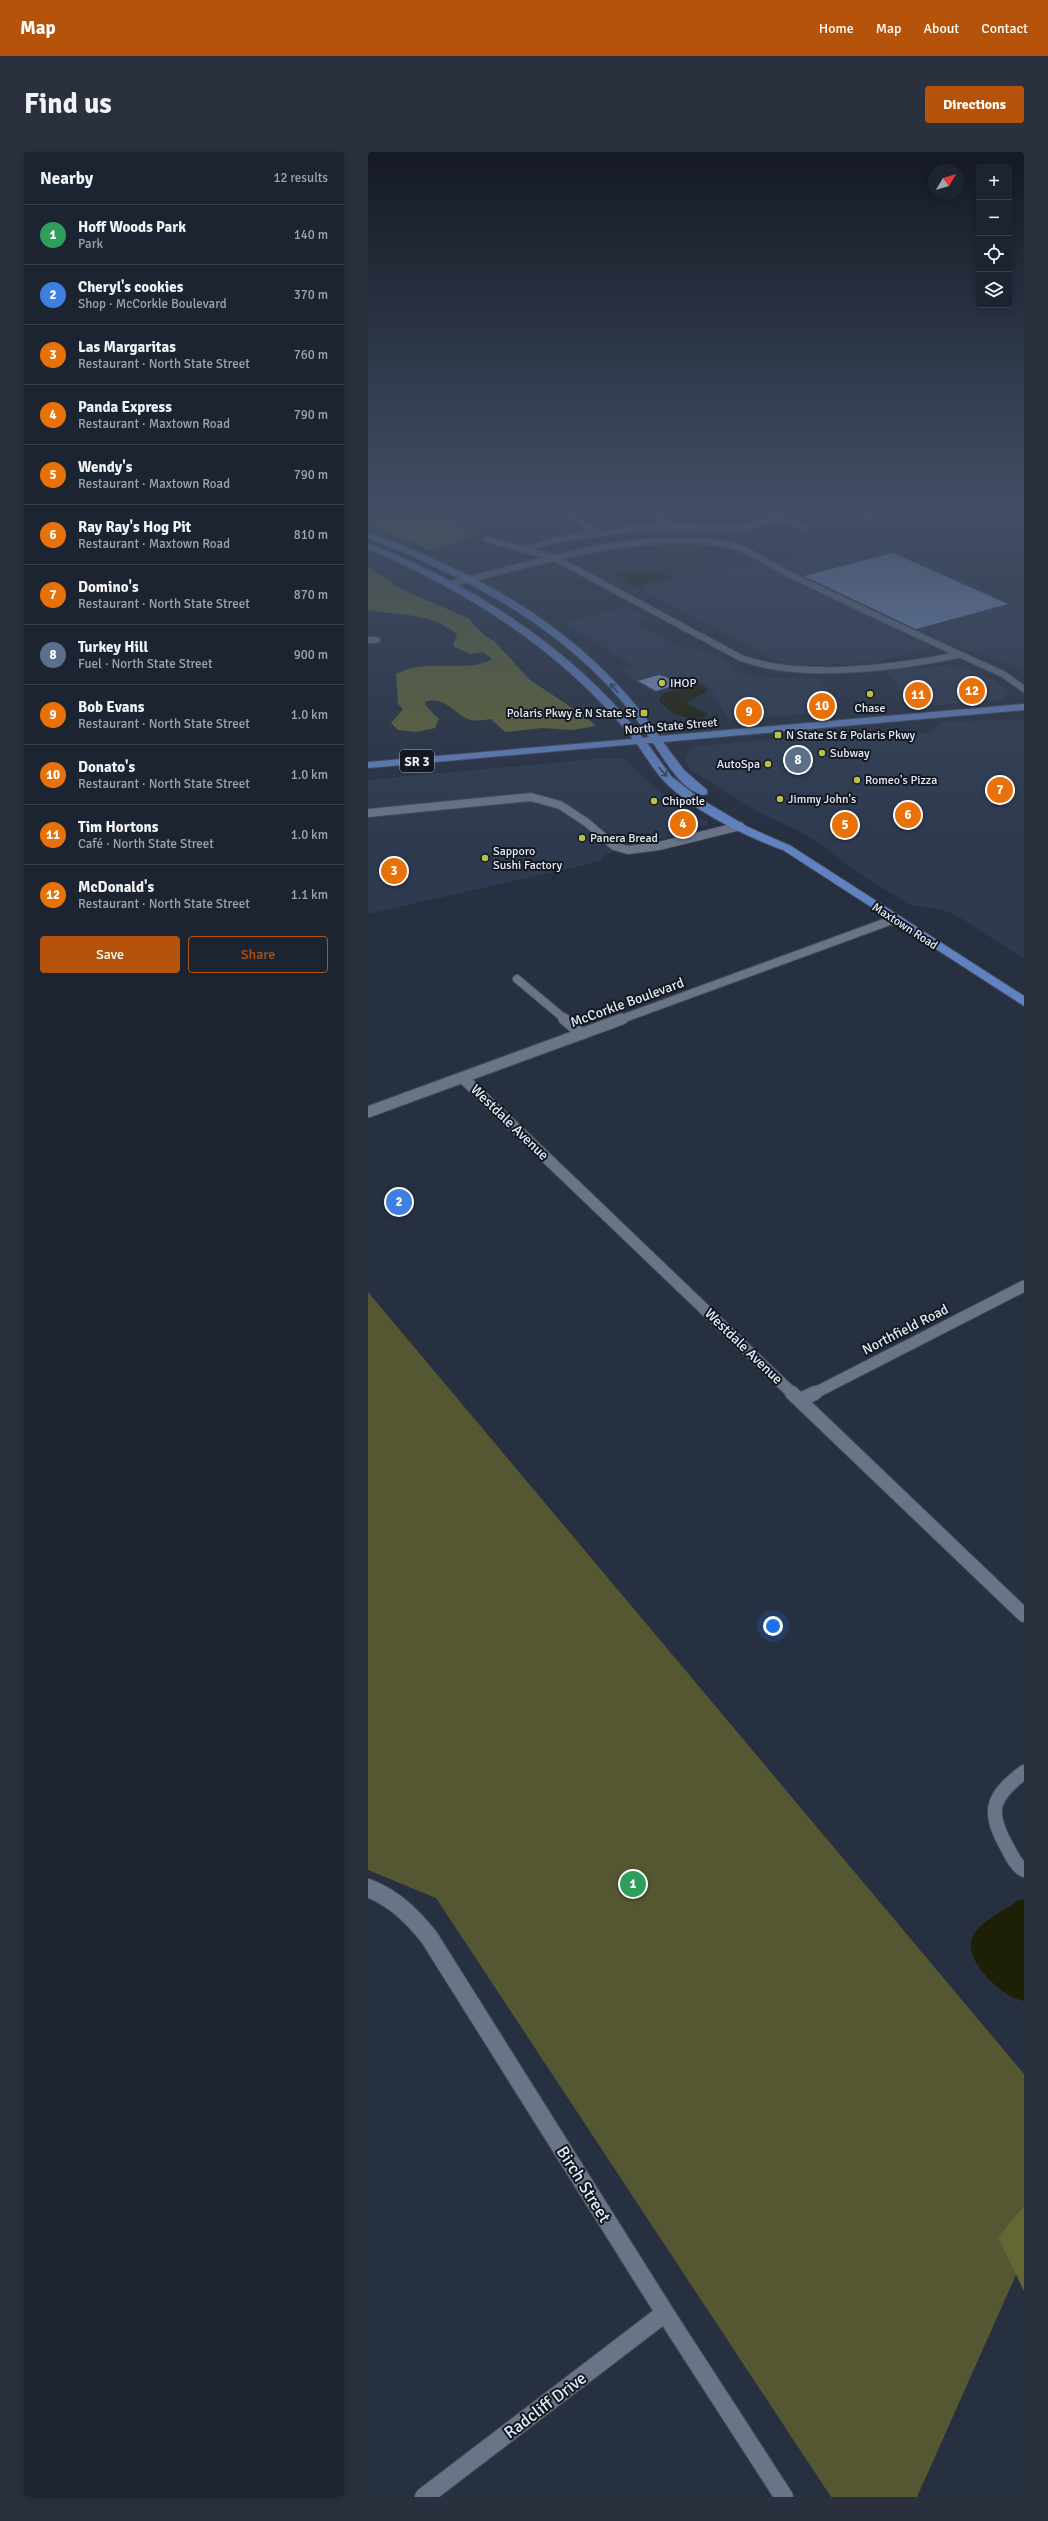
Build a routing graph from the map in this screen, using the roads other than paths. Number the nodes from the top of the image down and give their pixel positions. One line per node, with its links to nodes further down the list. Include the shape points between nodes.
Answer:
1 (503, 615): 13 (main road, via 588,684)
2 (527, 615): 12 (main road, one-way to 2, via 627,702 588,661 549,629)
3 (662, 615): 7 (street, via 741,658 769,667 798,671 926,662)
4 (875, 615): 7 (street)
5 (368, 640): 6 (street)
6 (377, 640)
7 (958, 655): 8 (street)
8 (974, 662): 9 (street, via 998,667); 10 (street, via 1003,674)
9 (1024, 678)
10 (1024, 689)
11 (1024, 707): 12 (main road, North State Street / SR 3)
12 (655, 740): 13 (main road, North State Street / SR 3); 15 (main road, via 690,783)
13 (641, 742): 14 (main road, North State Street / SR 3); 16 (main road, one-way to 16, via 672,783)
14 (368, 765)
15 (712, 797)
16 (702, 803): 19 (main road, via 711,803 746,823); 20 (main road)
17 (736, 812): 19 (main road, Maxtown Road)
18 (368, 813): 20 (street, via 531,798 547,799 569,811 619,849 630,850)
19 (756, 824): 21 (main road, Maxtown Road, via 780,840)
20 (740, 826): 21 (main road, via 753,829)
21 (787, 848): 22 (main road, Maxtown Road)
22 (895, 919): 24 (main road, Maxtown Road); 25 (street, McCorkle Boulevard)
23 (516, 979): 25 (street)
24 (1024, 1002)
25 (582, 1034): 26 (street, McCorkle Boulevard)
26 (463, 1078): 27 (street, McCorkle Boulevard); 29 (street, Westdale Avenue)
27 (368, 1112)
28 (1024, 1286): 29 (street, Northfield Road)
29 (800, 1400): 30 (street, Westdale Avenue)
30 (1024, 1615)
31 (1024, 1772): 32 (street, via 1004,1789 994,1804 992,1813 1000,1836 1016,1863)
32 (1024, 1870)
33 (368, 1888): 34 (street, Birch Street, via 397,1903 416,1920 429,1937)
34 (665, 2313): 35 (street, Radcliff Drive); 36 (street, Birch Street)
35 (424, 2497)
36 (784, 2497)

